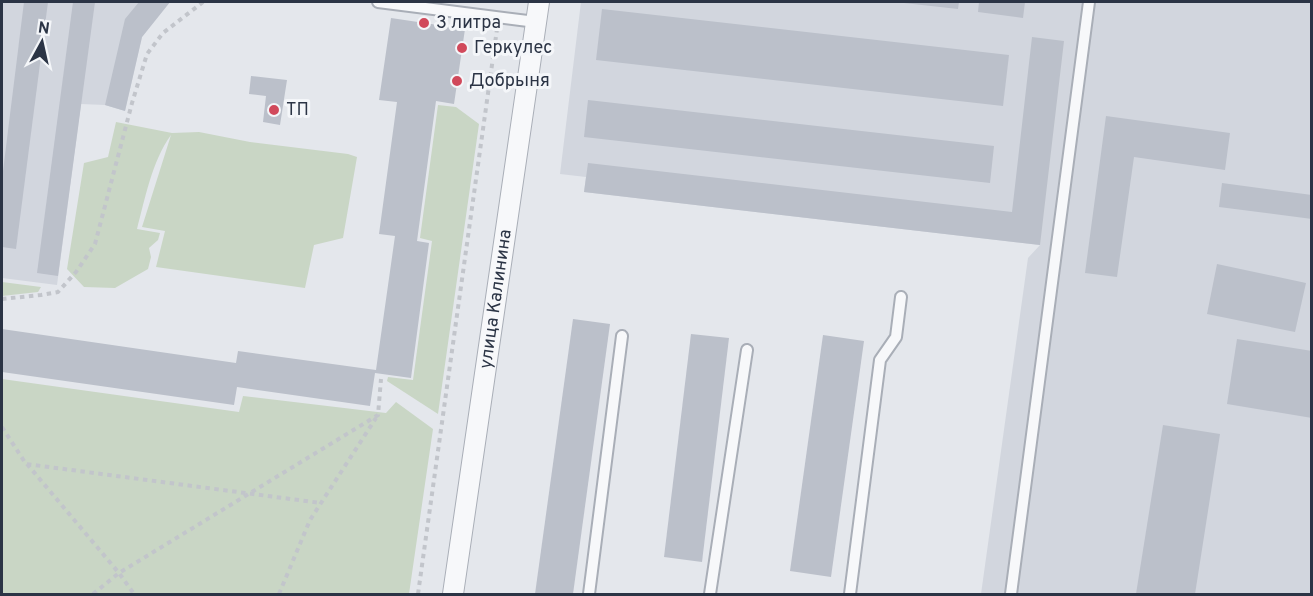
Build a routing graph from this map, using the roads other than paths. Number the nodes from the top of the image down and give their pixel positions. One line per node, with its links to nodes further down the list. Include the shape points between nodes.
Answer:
1 (378, 2): 4 (lane)
2 (539, 2): 4 (street, улица Калинина)
3 (1089, 2): 12 (lane)
4 (536, 22): 8 (street, улица Калинина)
5 (901, 297): 11 (lane, via 896,337 880,360)
6 (622, 336): 9 (lane)
7 (747, 350): 10 (lane)
8 (453, 594)
9 (589, 594)
10 (710, 594)
11 (850, 594)
12 (1011, 594)

